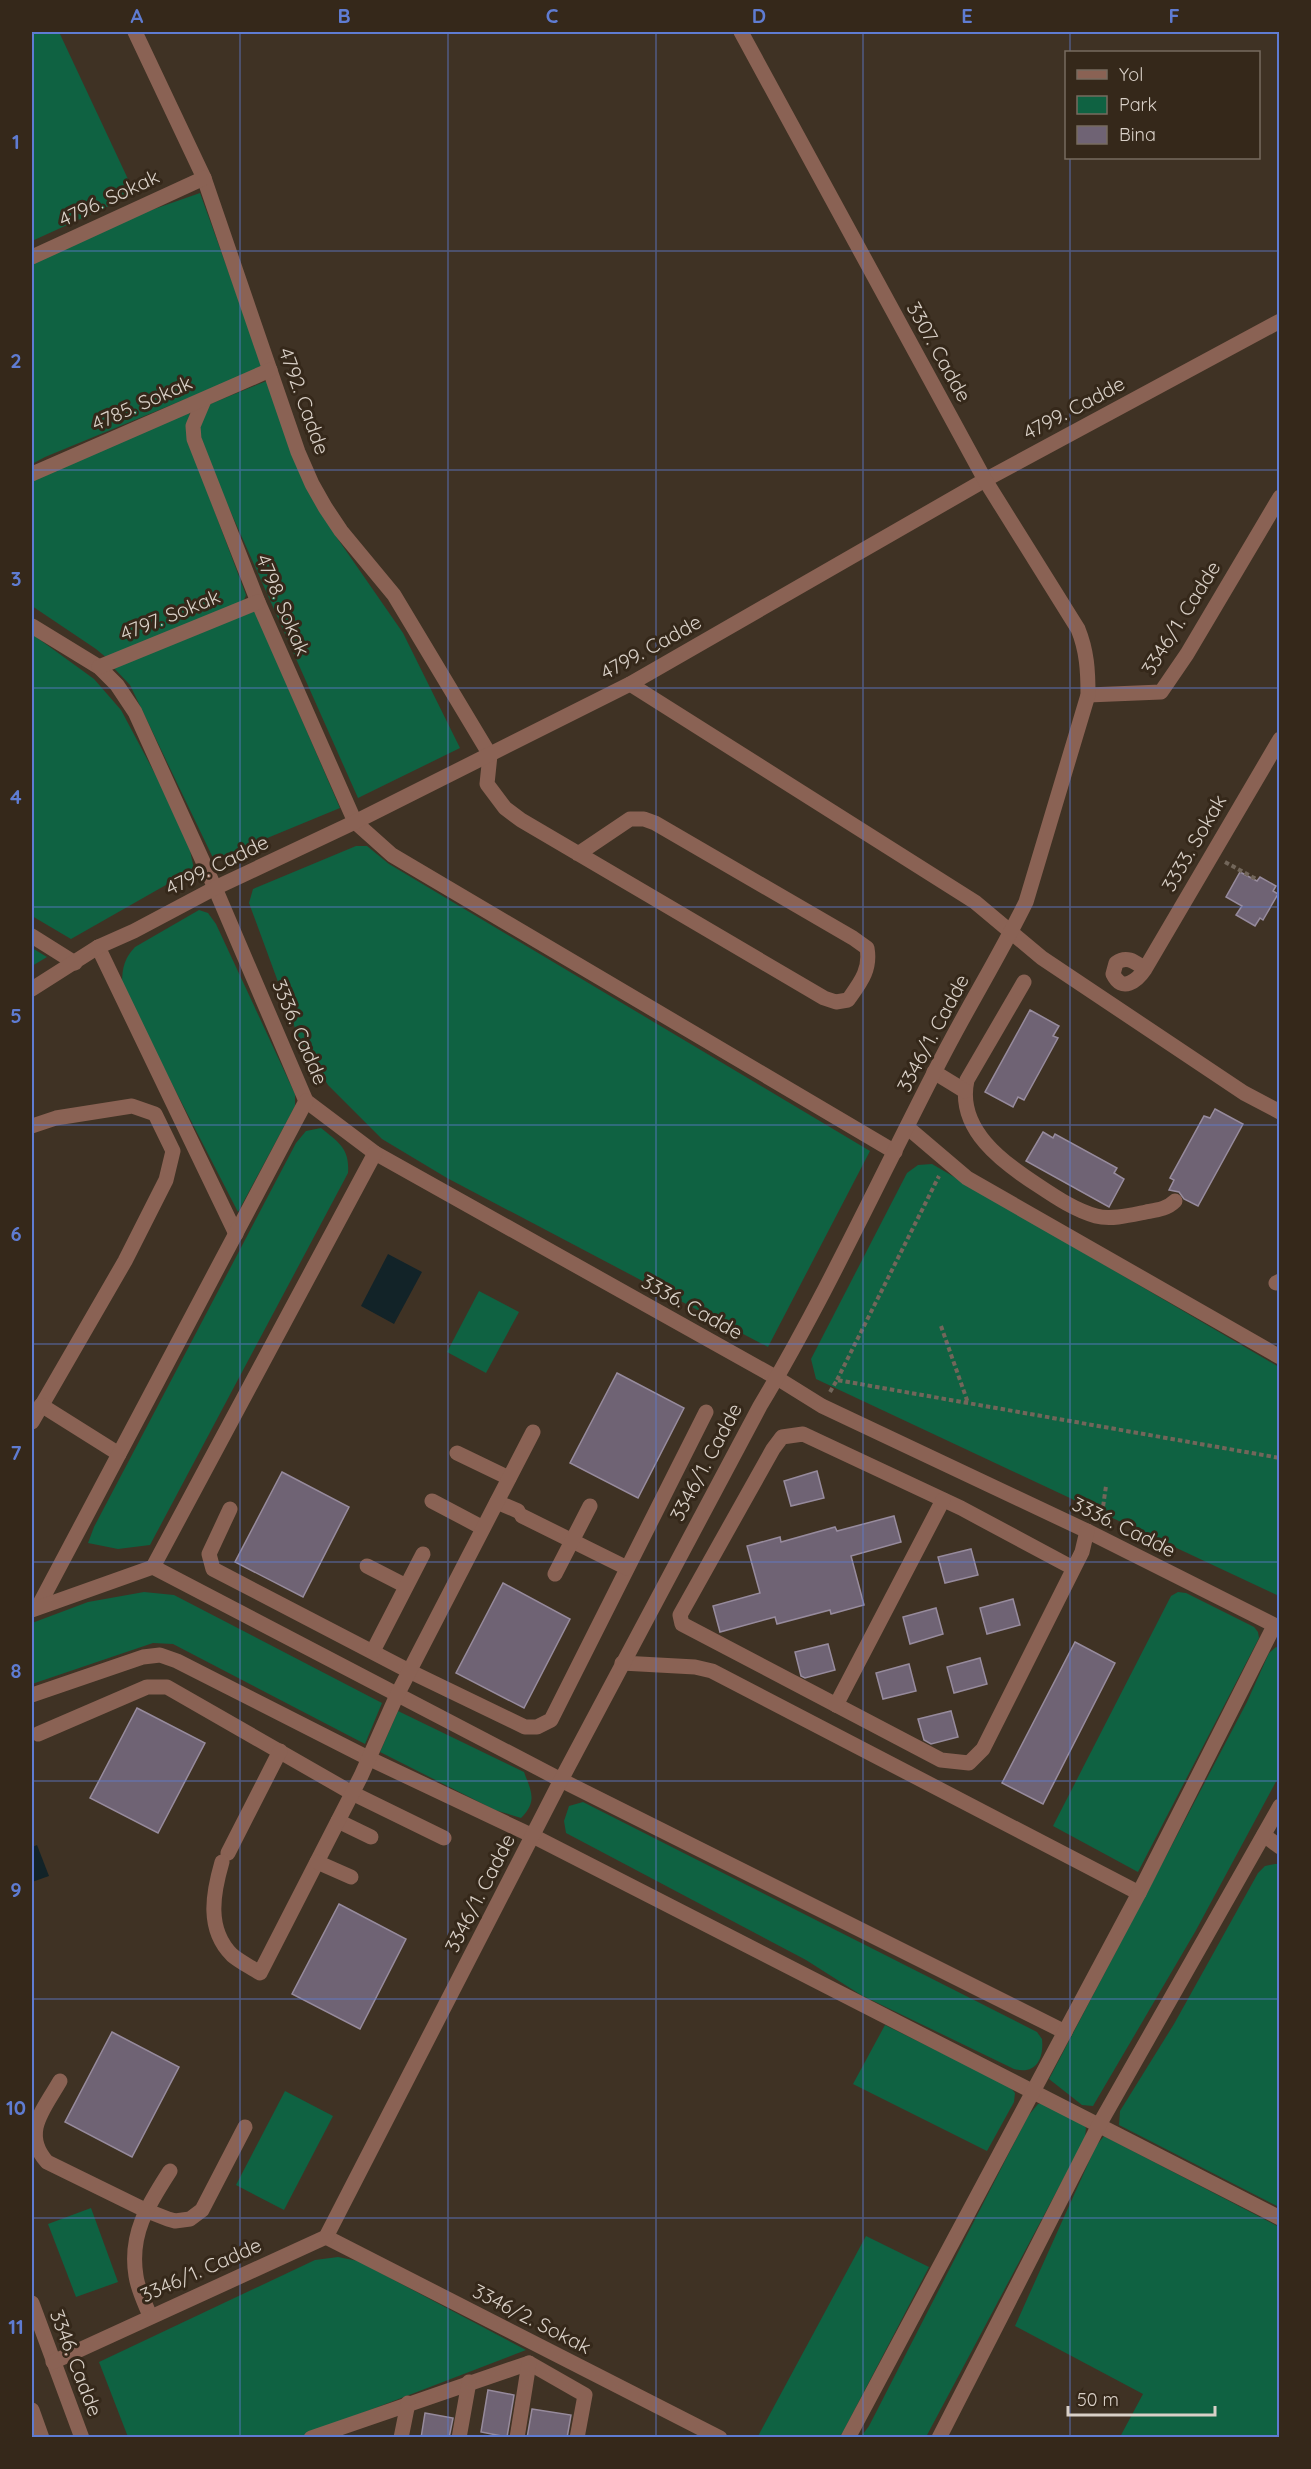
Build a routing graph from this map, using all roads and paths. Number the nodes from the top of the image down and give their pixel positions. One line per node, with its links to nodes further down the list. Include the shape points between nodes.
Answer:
1 (135, 32): 3 (street, 4792. Cadde)
2 (741, 32): 9 (street, 3307. Cadde)
3 (204, 178): 4 (street, 4796. Sokak); 6 (street, 4792. Cadde)
4 (32, 257)
5 (1280, 321): 9 (street, 4799. Cadde)
6 (270, 370): 7 (street, 4785. Sokak); 17 (street, 4792. Cadde, via 316,492 341,531 394,595)
7 (204, 400): 8 (street, 4785. Sokak); 11 (street, 4798. Sokak, via 194,426 194,439)
8 (32, 474)
9 (985, 480): 14 (street, 4799. Cadde); 15 (street, 3307. Cadde, via 1078,629 1085,646)
10 (1280, 497): 15 (street, 3346/1. Cadde, via 1161,692)
11 (258, 602): 13 (street, 4797. Sokak); 18 (street, 4798. Sokak)
12 (32, 626): 13 (street, 3336. Cadde)
13 (99, 667): 22 (street, 3336. Cadde, via 135,712)
14 (630, 684): 17 (street, 4799. Cadde); 23 (street, via 975,902)
15 (1088, 695): 23 (street, 3346/1. Cadde, via 1026,902)
16 (1280, 739): 20 (street, 3333. Sokak)
17 (490, 755): 18 (street, 4799. Cadde); 19 (street, via 487,784 504,808)
18 (355, 822): 22 (street, 4799. Cadde); 36 (street, via 392,855)
19 (578, 854): 19 (street, via 824,998 848,1000 866,975 867,948 655,823 630,819)
20 (1212, 854): 21 (path); 27 (street, 3333. Sokak)
21 (1256, 879)
22 (215, 888): 25 (street, 4799. Cadde); 32 (street, 3336. Cadde)
23 (1012, 931): 30 (street, 3346/1. Cadde); 33 (street, via 1042,958 1244,1093)
24 (32, 936): 26 (street)
25 (98, 947): 26 (street, 4799. Cadde); 40 (street)
26 (75, 963): 29 (street, 4799. Cadde)
27 (1145, 969)
28 (1024, 982): 31 (street, via 967,1080)
29 (32, 989)
30 (934, 1072): 31 (street); 35 (street, 3346/1. Cadde)
31 (965, 1091): 39 (street, via 968,1112 994,1154 1065,1203 1098,1217 1127,1216 1169,1207)
32 (306, 1101): 37 (street, 3336. Cadde); 40 (street)
33 (1280, 1112)
34 (32, 1126): 46 (street, via 56,1118 132,1106 155,1114 172,1151 166,1180 125,1261)
35 (907, 1127): 36 (street, 3346/1. Cadde); 38 (street)
36 (895, 1152): 43 (street, 3346/1. Cadde)
37 (375, 1153): 43 (street, 3336. Cadde); 66 (street)
38 (946, 1162): 42 (street, via 967,1178); 44 (path)
39 (1175, 1202)
40 (236, 1234): 52 (street)
41 (941, 1326): 45 (path)
42 (1280, 1357)
43 (777, 1378): 47 (street, 3336. Cadde); 74 (street, 3346/1. Cadde)
44 (837, 1380): 45 (path); 47 (path)
45 (968, 1403): 53 (path)
46 (41, 1405): 49 (street); 52 (street)
47 (822, 1406): 62 (street, 3336. Cadde)
48 (706, 1412): 67 (street)
49 (32, 1422)
50 (533, 1432): 54 (street)
51 (458, 1453): 54 (street)
52 (119, 1454): 71 (street)
53 (1280, 1458)
54 (509, 1478): 58 (street)
55 (1106, 1486): 62 (path)
56 (943, 1500): 68 (street); 78 (street); 78 (street, via 803,1434 782,1437 687,1601 680,1615 682,1624)
57 (432, 1501): 61 (street)
58 (497, 1502): 61 (street); 63 (street)
59 (590, 1506): 63 (street)
60 (230, 1509): 73 (street, via 208,1554 213,1569)
61 (483, 1528): 75 (street)
62 (1093, 1534): 68 (street); 72 (street, 3336. Cadde)
63 (572, 1541): 67 (street); 69 (street)
64 (423, 1554): 70 (street)
65 (367, 1566): 70 (street)
66 (153, 1567): 71 (street); 77 (street)
67 (627, 1568): 75 (street, via 551,1720 544,1725 525,1727)
68 (1073, 1568): 78 (street, via 983,1749 969,1763 941,1760)
69 (555, 1574)
70 (406, 1586): 73 (street)
71 (35, 1609)
72 (1277, 1627): 93 (street)
73 (373, 1651): 75 (street)
74 (622, 1664): 82 (street, 3346/1. Cadde); 93 (street, via 712,1671)
75 (409, 1671): 77 (street)
76 (32, 1695): 81 (street, via 143,1657 160,1655 177,1660)
77 (397, 1695): 81 (street); 82 (street)
78 (836, 1705)
79 (38, 1734): 80 (street, via 141,1689 161,1686)
80 (280, 1751): 83 (street); 91 (street, via 225,1857 213,1897 217,1927 233,1956 260,1973)
81 (368, 1758): 83 (street); 87 (street)
82 (561, 1780): 87 (street, 3346/1. Cadde); 94 (street)
83 (352, 1793): 85 (street); 89 (street)
84 (1280, 1806): 86 (street)
85 (338, 1821): 88 (street); 91 (street)
86 (1264, 1835): 90 (street); 97 (street)
87 (533, 1836): 96 (street); 102 (street, 3346/1. Cadde)
88 (371, 1837)
89 (444, 1838)
90 (1280, 1847)
91 (317, 1862): 92 (street)
92 (351, 1877)
93 (1139, 1893): 94 (street)
94 (1065, 2031): 96 (street)
95 (60, 2081): 100 (street, via 34,2131 41,2156)
96 (1033, 2091): 97 (street); 119 (street)
97 (1099, 2125): 101 (street); 120 (street)
98 (245, 2127): 100 (street, via 196,2215 175,2221)
99 (170, 2171): 100 (street)
100 (145, 2210): 104 (street, via 139,2226 135,2275)
101 (1280, 2218)
102 (326, 2237): 104 (street, 3346/1. Cadde); 118 (street, 3346/2. Sokak)
103 (32, 2303): 105 (street, 3346. Cadde)
104 (150, 2316): 105 (street, 3346/1. Cadde)
105 (53, 2362): 112 (street, 3346. Cadde)
106 (530, 2363): 107 (street); 116 (street); 117 (street, via 585,2395)
107 (469, 2382): 108 (street); 115 (street)
108 (408, 2403): 110 (street); 114 (street)
109 (32, 2410): 111 (street)
110 (343, 2431): 113 (street)
111 (42, 2438)
112 (82, 2438)
113 (311, 2438)
114 (401, 2438)
115 (459, 2438)
116 (517, 2438)
117 (577, 2438)
118 (720, 2438)
119 (848, 2438)
120 (939, 2438)

